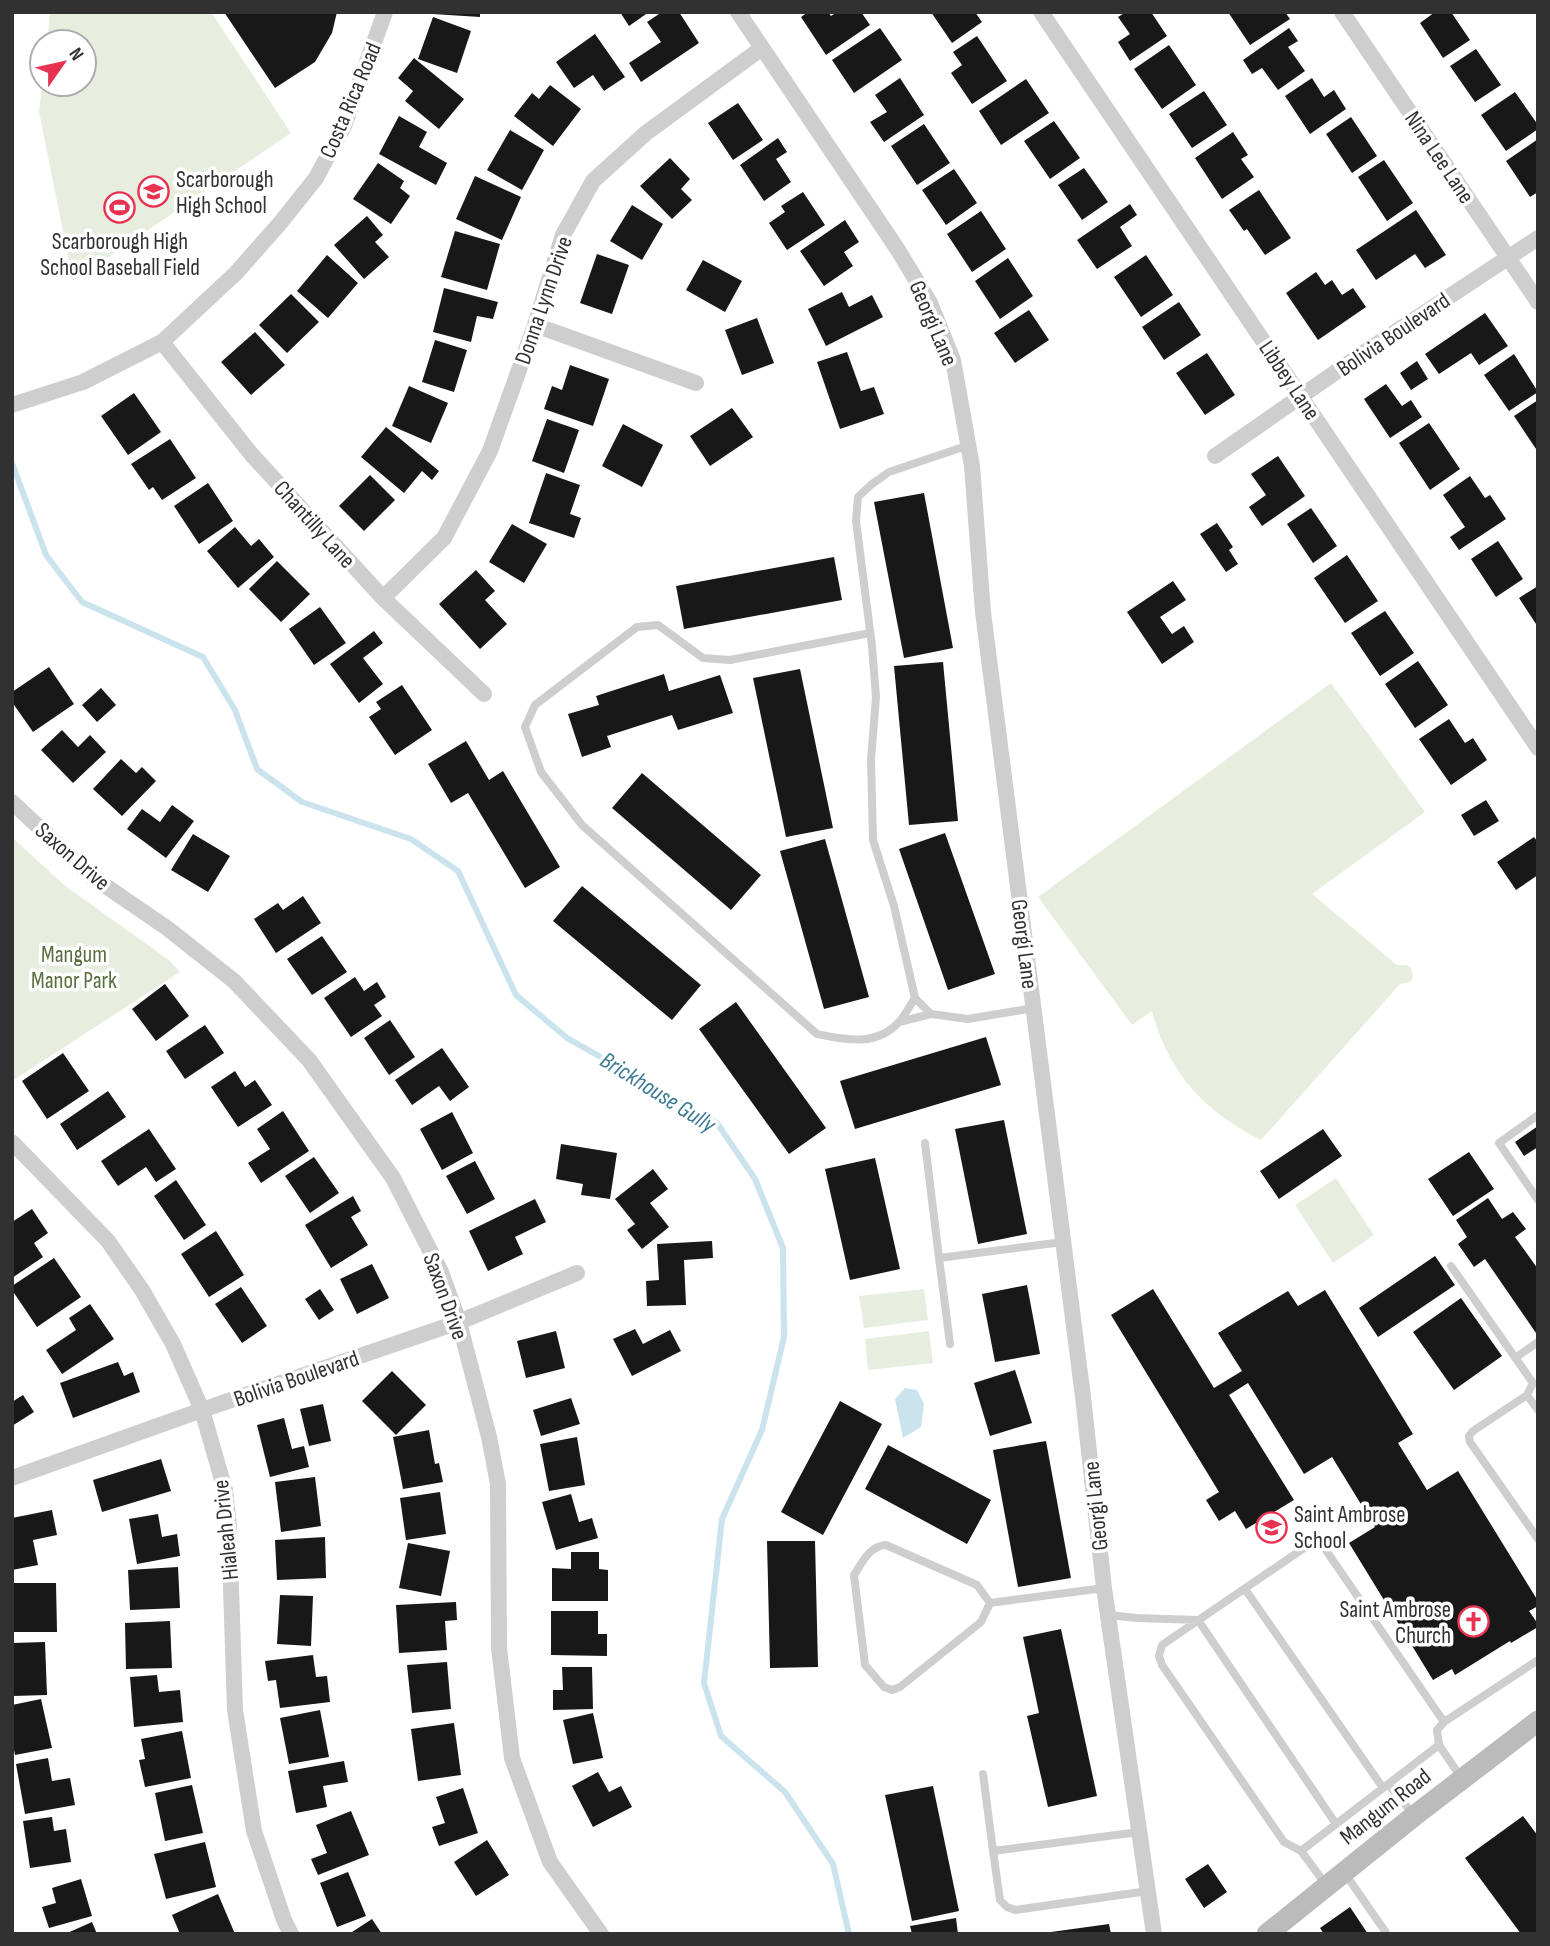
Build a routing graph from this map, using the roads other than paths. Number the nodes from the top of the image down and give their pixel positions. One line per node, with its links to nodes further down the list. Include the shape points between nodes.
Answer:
1 (385, 12): 10 (street, Costa Rica Road, via 344,125 316,178 236,273)
2 (738, 12): 5 (street, Georgi Lane)
3 (1041, 12): 12 (street, Libbey Lane)
4 (1342, 12): 7 (street, Nina Lee Lane)
5 (762, 48): 9 (street, Donna Lynn Drive, via 646,133 593,181 563,235); 14 (street, Georgi Lane, via 930,303 953,359)
6 (1538, 238): 7 (street, Bolivia Boulevard)
7 (1508, 258): 8 (street, Nina Lee Lane); 12 (street, Bolivia Boulevard)
8 (1538, 302)
9 (534, 325): 11 (street); 16 (street, Donna Lynn Drive, via 490,451 444,538)
10 (162, 342): 13 (street, Costa Rica Road, via 83,382); 16 (street, Chantilly Lane, via 252,455)
11 (696, 383)
12 (1301, 397): 15 (street, Bolivia Boulevard); 19 (street, Libbey Lane)
13 (17, 403)
14 (969, 444): 17 (lane, via 889,472 858,497 856,521); 22 (street, Georgi Lane, via 983,612)
15 (1215, 456)
16 (383, 598): 18 (street, Chantilly Lane)
17 (870, 633): 21 (lane, via 876,696 871,760 873,840 894,905); 24 (lane, via 730,660 703,659 658,625 638,628 535,705 525,727 541,772 582,825 817,1034 859,1041 886,1033)
18 (484, 694)
19 (1538, 748)
20 (12, 802): 33 (street, Saxon Drive, via 91,876 234,981 309,1060 393,1178 441,1272)
21 (915, 998): 23 (lane); 24 (lane)
22 (1034, 1008): 23 (lane, via 968,1019); 29 (street, Georgi Lane)
23 (931, 1014): 24 (lane)
24 (899, 1022)
25 (1538, 1115): 28 (lane, via 1499,1143)
26 (12, 1142): 39 (street, Hialeah Drive, via 108,1241 173,1345)
27 (925, 1143): 30 (lane)
28 (1538, 1200)
29 (1063, 1242): 30 (lane); 43 (street, Georgi Lane)
30 (939, 1258): 35 (lane)
31 (1451, 1266): 36 (lane)
32 (577, 1273): 33 (street, Bolivia Boulevard)
33 (459, 1322): 39 (street, Bolivia Boulevard); 65 (street, Saxon Drive, via 498,1484 499,1648 512,1758 550,1861)
34 (1538, 1342): 36 (lane)
35 (950, 1343)
36 (1515, 1358): 37 (lane)
37 (1534, 1376): 38 (lane)
38 (1527, 1395): 40 (lane); 42 (lane, via 1469,1436)
39 (202, 1410): 41 (street, Bolivia Boulevard); 64 (street, Hialeah Drive, via 225,1490 235,1710 254,1831)
40 (1538, 1410)
41 (12, 1478)
42 (1538, 1539)
43 (1104, 1588): 45 (lane); 46 (street, Georgi Lane)
44 (1245, 1589): 47 (lane); 49 (lane, via 1317,1542); 54 (lane)
45 (990, 1603): 45 (lane, via 981,1622 900,1687 884,1686 865,1665 854,1575 872,1549 886,1545 977,1584)
46 (1108, 1615): 47 (lane); 57 (street, Georgi Lane)
47 (1198, 1620): 56 (lane); 59 (lane, via 1162,1646 1162,1665 1284,1842)
48 (1538, 1660): 49 (lane)
49 (1444, 1721): 51 (lane, via 1437,1730)
50 (1538, 1721): 53 (street, Mangum Road)
51 (1439, 1745): 53 (lane); 54 (lane)
52 (982, 1774): 58 (lane)
53 (1462, 1779): 55 (street, Mangum Road)
54 (1385, 1786): 55 (lane); 56 (lane)
55 (1414, 1816): 60 (street, Mangum Road)
56 (1336, 1824): 59 (lane)
57 (1139, 1832): 58 (lane); 62 (street, Georgi Lane)
58 (993, 1851): 62 (lane, via 1000,1900 1014,1910)
59 (1301, 1851): 61 (lane)
60 (1344, 1872): 61 (street, Mangum Road); 67 (lane)
61 (1327, 1886): 63 (street, Mangum Road)
62 (1148, 1891): 66 (street, Georgi Lane)
63 (1268, 1933)
64 (291, 1934)
65 (601, 1934)
66 (1154, 1934)
67 (1387, 1934)

